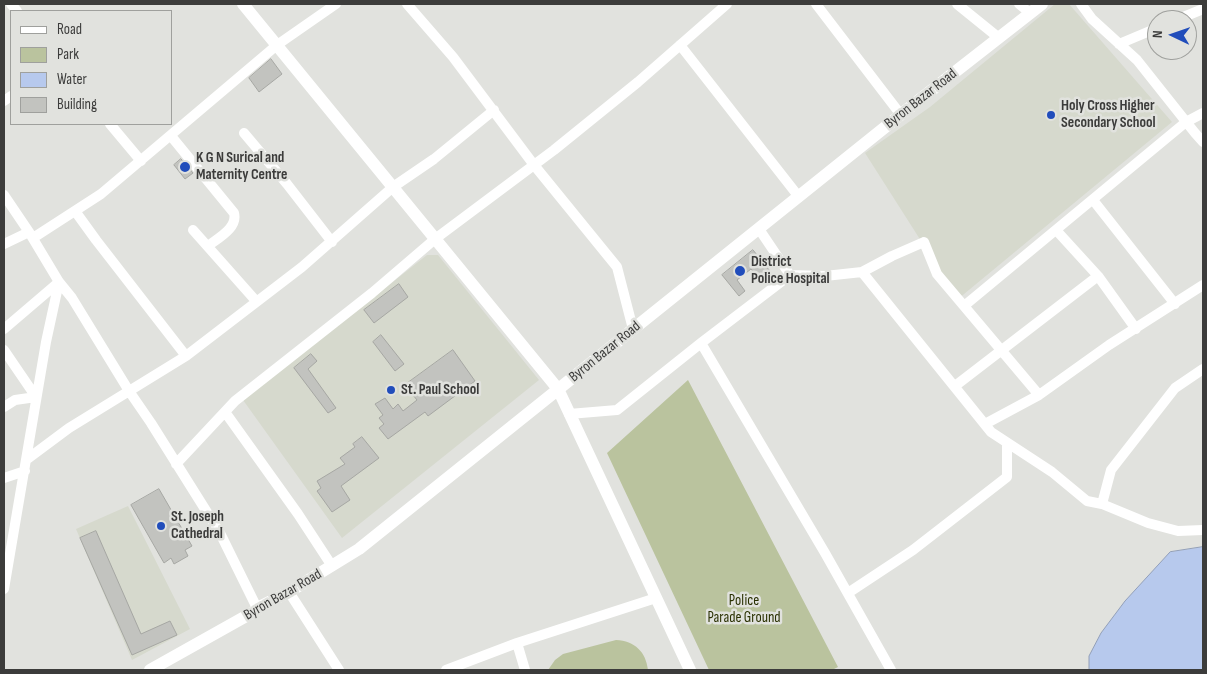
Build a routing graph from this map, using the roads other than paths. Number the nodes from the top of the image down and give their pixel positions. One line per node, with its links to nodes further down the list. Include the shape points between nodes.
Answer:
1 (244, 4): 14 (street)
2 (336, 4): 14 (street)
3 (407, 4): 16 (street)
4 (727, 4): 15 (street)
5 (816, 4): 18 (street)
6 (957, 4): 12 (street)
7 (1019, 4): 10 (street)
8 (1042, 4): 10 (street, Byron Bazar Road)
9 (1081, 4): 13 (street)
10 (1030, 13): 12 (street, Byron Bazar Road)
11 (1147, 32): 13 (street)
12 (999, 38): 18 (street, Byron Bazar Road)
13 (1119, 44): 19 (street, via 1137,60)
14 (277, 45): 22 (street); 26 (street)
15 (680, 45): 25 (street); 28 (street)
16 (494, 110): 25 (street); 26 (street, via 434,159)
17 (1203, 113): 19 (street)
18 (901, 115): 28 (street, Byron Bazar Road)
19 (1186, 122): 23 (street); 29 (street)
20 (111, 125): 24 (street)
21 (244, 134): 36 (street)
22 (171, 136): 24 (street); 38 (street, via 234,213 234,224)
23 (1203, 142)
24 (140, 161): 30 (street)
25 (534, 165): 35 (street); 49 (street, via 617,267)
26 (392, 187): 35 (street); 36 (street)
27 (4, 195): 34 (street)
28 (798, 196): 31 (street, Byron Bazar Road)
29 (1093, 200): 33 (street); 45 (street)
30 (75, 211): 34 (street); 53 (street)
31 (758, 229): 40 (street); 49 (street, Byron Bazar Road)
32 (194, 230): 38 (street)
33 (1056, 230): 41 (street); 46 (street)
34 (31, 235): 37 (street); 42 (street)
35 (435, 239): 56 (street); 61 (street)
36 (332, 242): 44 (street)
37 (4, 244)
38 (208, 246): 44 (street)
39 (862, 272): 40 (street); 46 (street, via 924,242 936,274); 55 (street)
40 (790, 275): 50 (street)
41 (1098, 276): 47 (street); 52 (street)
42 (59, 282): 48 (street); 57 (street); 59 (street)
43 (1203, 285): 45 (street)
44 (256, 301): 53 (street)
45 (1175, 304): 47 (street)
46 (964, 306): 52 (street)
47 (1136, 328): 58 (street)
48 (4, 329)
49 (633, 329): 56 (street, Byron Bazar Road)
50 (701, 343): 62 (street, via 616,410); 74 (street)
51 (4, 350): 59 (street)
52 (1002, 350): 55 (street); 58 (street)
53 (186, 356): 57 (street)
54 (1203, 369): 69 (street, via 1175,388 1111,470)
55 (955, 386): 63 (street)
56 (558, 390): 62 (street); 71 (street, Byron Bazar Road, via 359,550)
57 (129, 391): 65 (street, via 69,428); 66 (street)
58 (1039, 394): 63 (street)
59 (36, 397): 60 (street, via 15,400); 65 (street)
60 (4, 407)
61 (225, 412): 66 (street); 71 (street)
62 (569, 414): 75 (street)
63 (985, 424): 64 (street)
64 (1007, 443): 69 (street, via 1052,472 1087,501); 74 (street, via 1007,477 913,550)
65 (26, 460): 67 (street)
66 (176, 464): 76 (street, via 220,533)
67 (24, 471): 68 (street); 72 (street)
68 (4, 478)
69 (1102, 504): 70 (street, via 1148,523 1178,531)
70 (1203, 530)
71 (332, 566): 73 (street, Byron Bazar Road)
72 (4, 589)
73 (289, 592): 76 (street, Byron Bazar Road); 79 (street)
74 (848, 593): 83 (street)
75 (656, 598): 77 (street); 82 (street)
76 (257, 608): 78 (street, Byron Bazar Road)
77 (517, 643): 80 (street); 81 (street)
78 (150, 670)
79 (339, 670)
80 (446, 670)
81 (525, 670)
82 (690, 670)
83 (892, 670)

